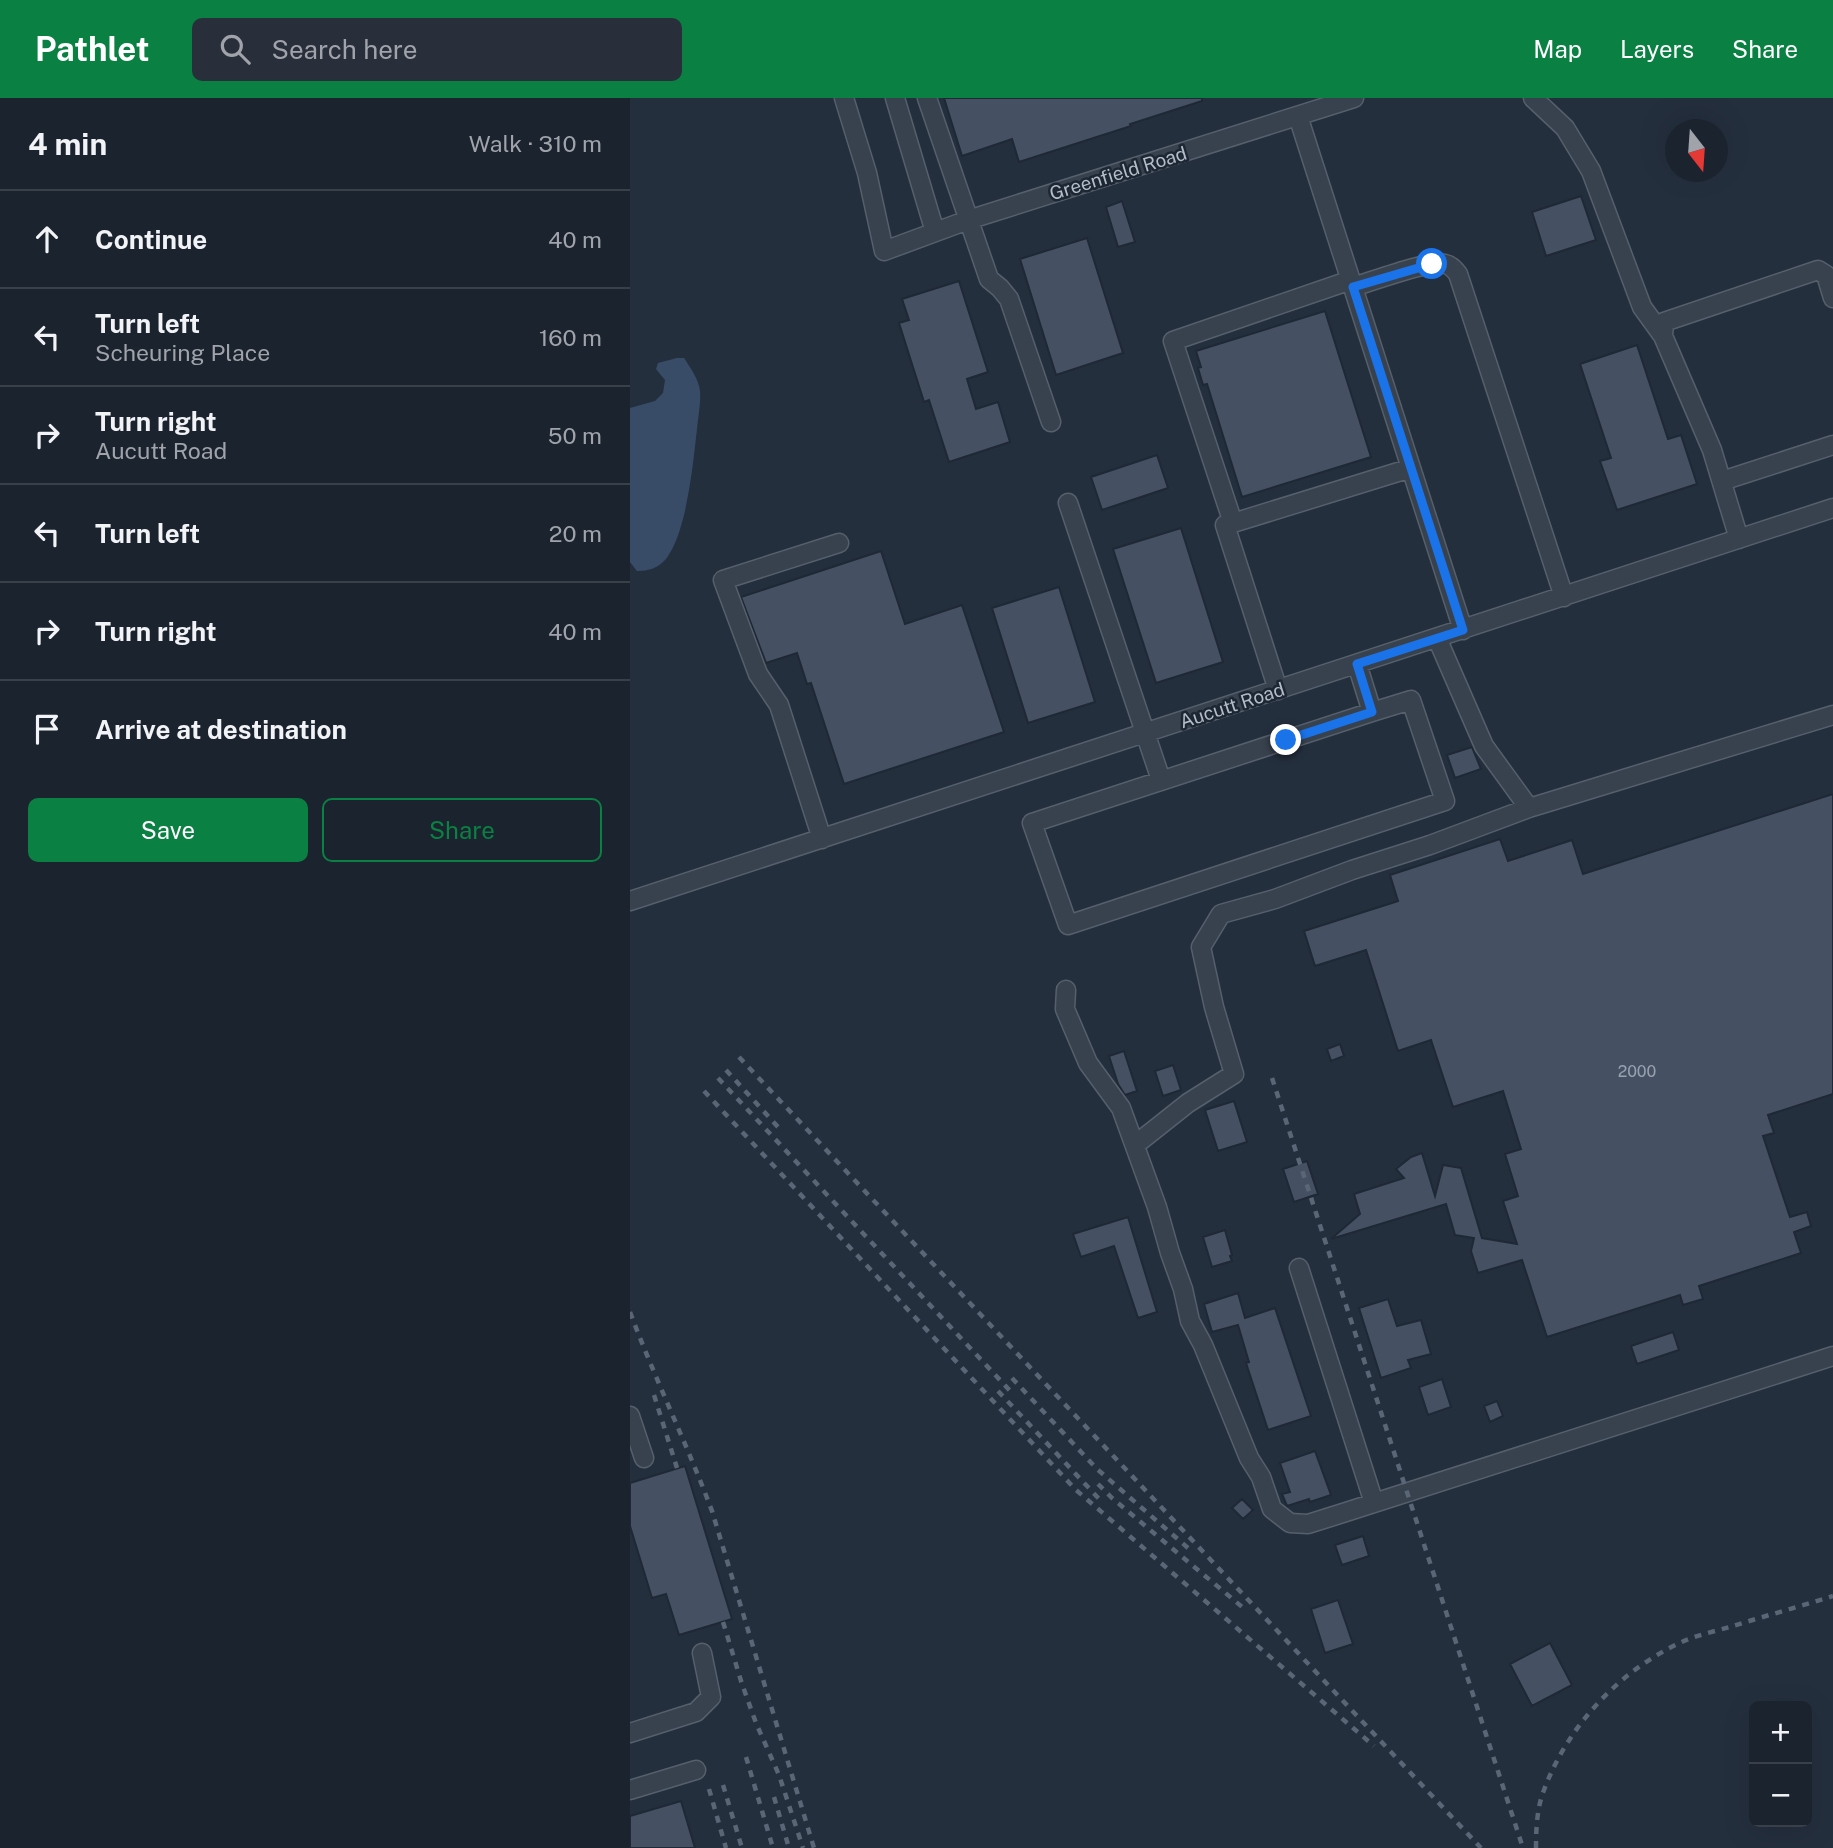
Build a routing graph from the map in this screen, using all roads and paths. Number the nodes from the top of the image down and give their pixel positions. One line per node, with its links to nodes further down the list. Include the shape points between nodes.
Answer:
1 (844, 98): 8 (street, Greenfield Road, via 884,251)
2 (895, 98): 8 (street)
3 (927, 98): 7 (street)
4 (1354, 98): 6 (street, Greenfield Road)
5 (1533, 98): 11 (street, via 1565,128 1591,171 1642,307)
6 (1298, 116): 7 (street, Greenfield Road); 9 (street)
7 (968, 220): 8 (street, Greenfield Road); 12 (street, via 989,278 1009,299)
8 (935, 232)
9 (1352, 284): 14 (street); 18 (street, via 1173,341); 21 (street, via 1432,264 1446,264 1458,274)
10 (1833, 298): 11 (street, via 1826,275 1818,270 1664,322)
11 (1663, 336): 15 (street)
12 (1051, 422)
13 (1833, 445): 15 (street)
14 (1411, 468): 18 (street); 22 (street)
15 (1722, 481): 19 (street)
16 (1068, 503): 28 (street)
17 (1833, 508): 19 (street, Aucutt Road)
18 (1233, 523): 25 (street, via 1225,525)
19 (1739, 539): 21 (street, Aucutt Road)
20 (839, 543): 31 (street, via 723,580 758,674 779,705)
21 (1564, 597): 22 (street, Aucutt Road)
22 (1463, 630): 23 (street, Aucutt Road)
23 (1437, 638): 24 (street, Aucutt Road); 30 (street, via 1484,746)
24 (1357, 664): 25 (street, Aucutt Road); 26 (street)
25 (1279, 690): 28 (street, Aucutt Road)
26 (1372, 712): 29 (street); 29 (street, via 1411,700 1446,801 1068,925 1032,823)
27 (1833, 715): 30 (street)
28 (1145, 733): 29 (street); 31 (street, Aucutt Road)
29 (1161, 780)
30 (1529, 808): 34 (street, via 1221,914 1201,947 1234,1074)
31 (822, 839): 32 (street, Aucutt Road)
32 (630, 901)
33 (1066, 990): 34 (street, via 1065,1009 1088,1063 1121,1108)
34 (1135, 1145): 39 (street, via 1190,1321 1272,1509 1290,1523 1308,1524)
35 (1299, 1268): 39 (street)
36 (1833, 1356): 39 (street)
37 (630, 1416): 38 (street)
38 (643, 1458)
39 (1374, 1503)
40 (702, 1653): 41 (street, via 711,1697 696,1712)
41 (630, 1733)
42 (695, 1770): 43 (street)
43 (630, 1790)

